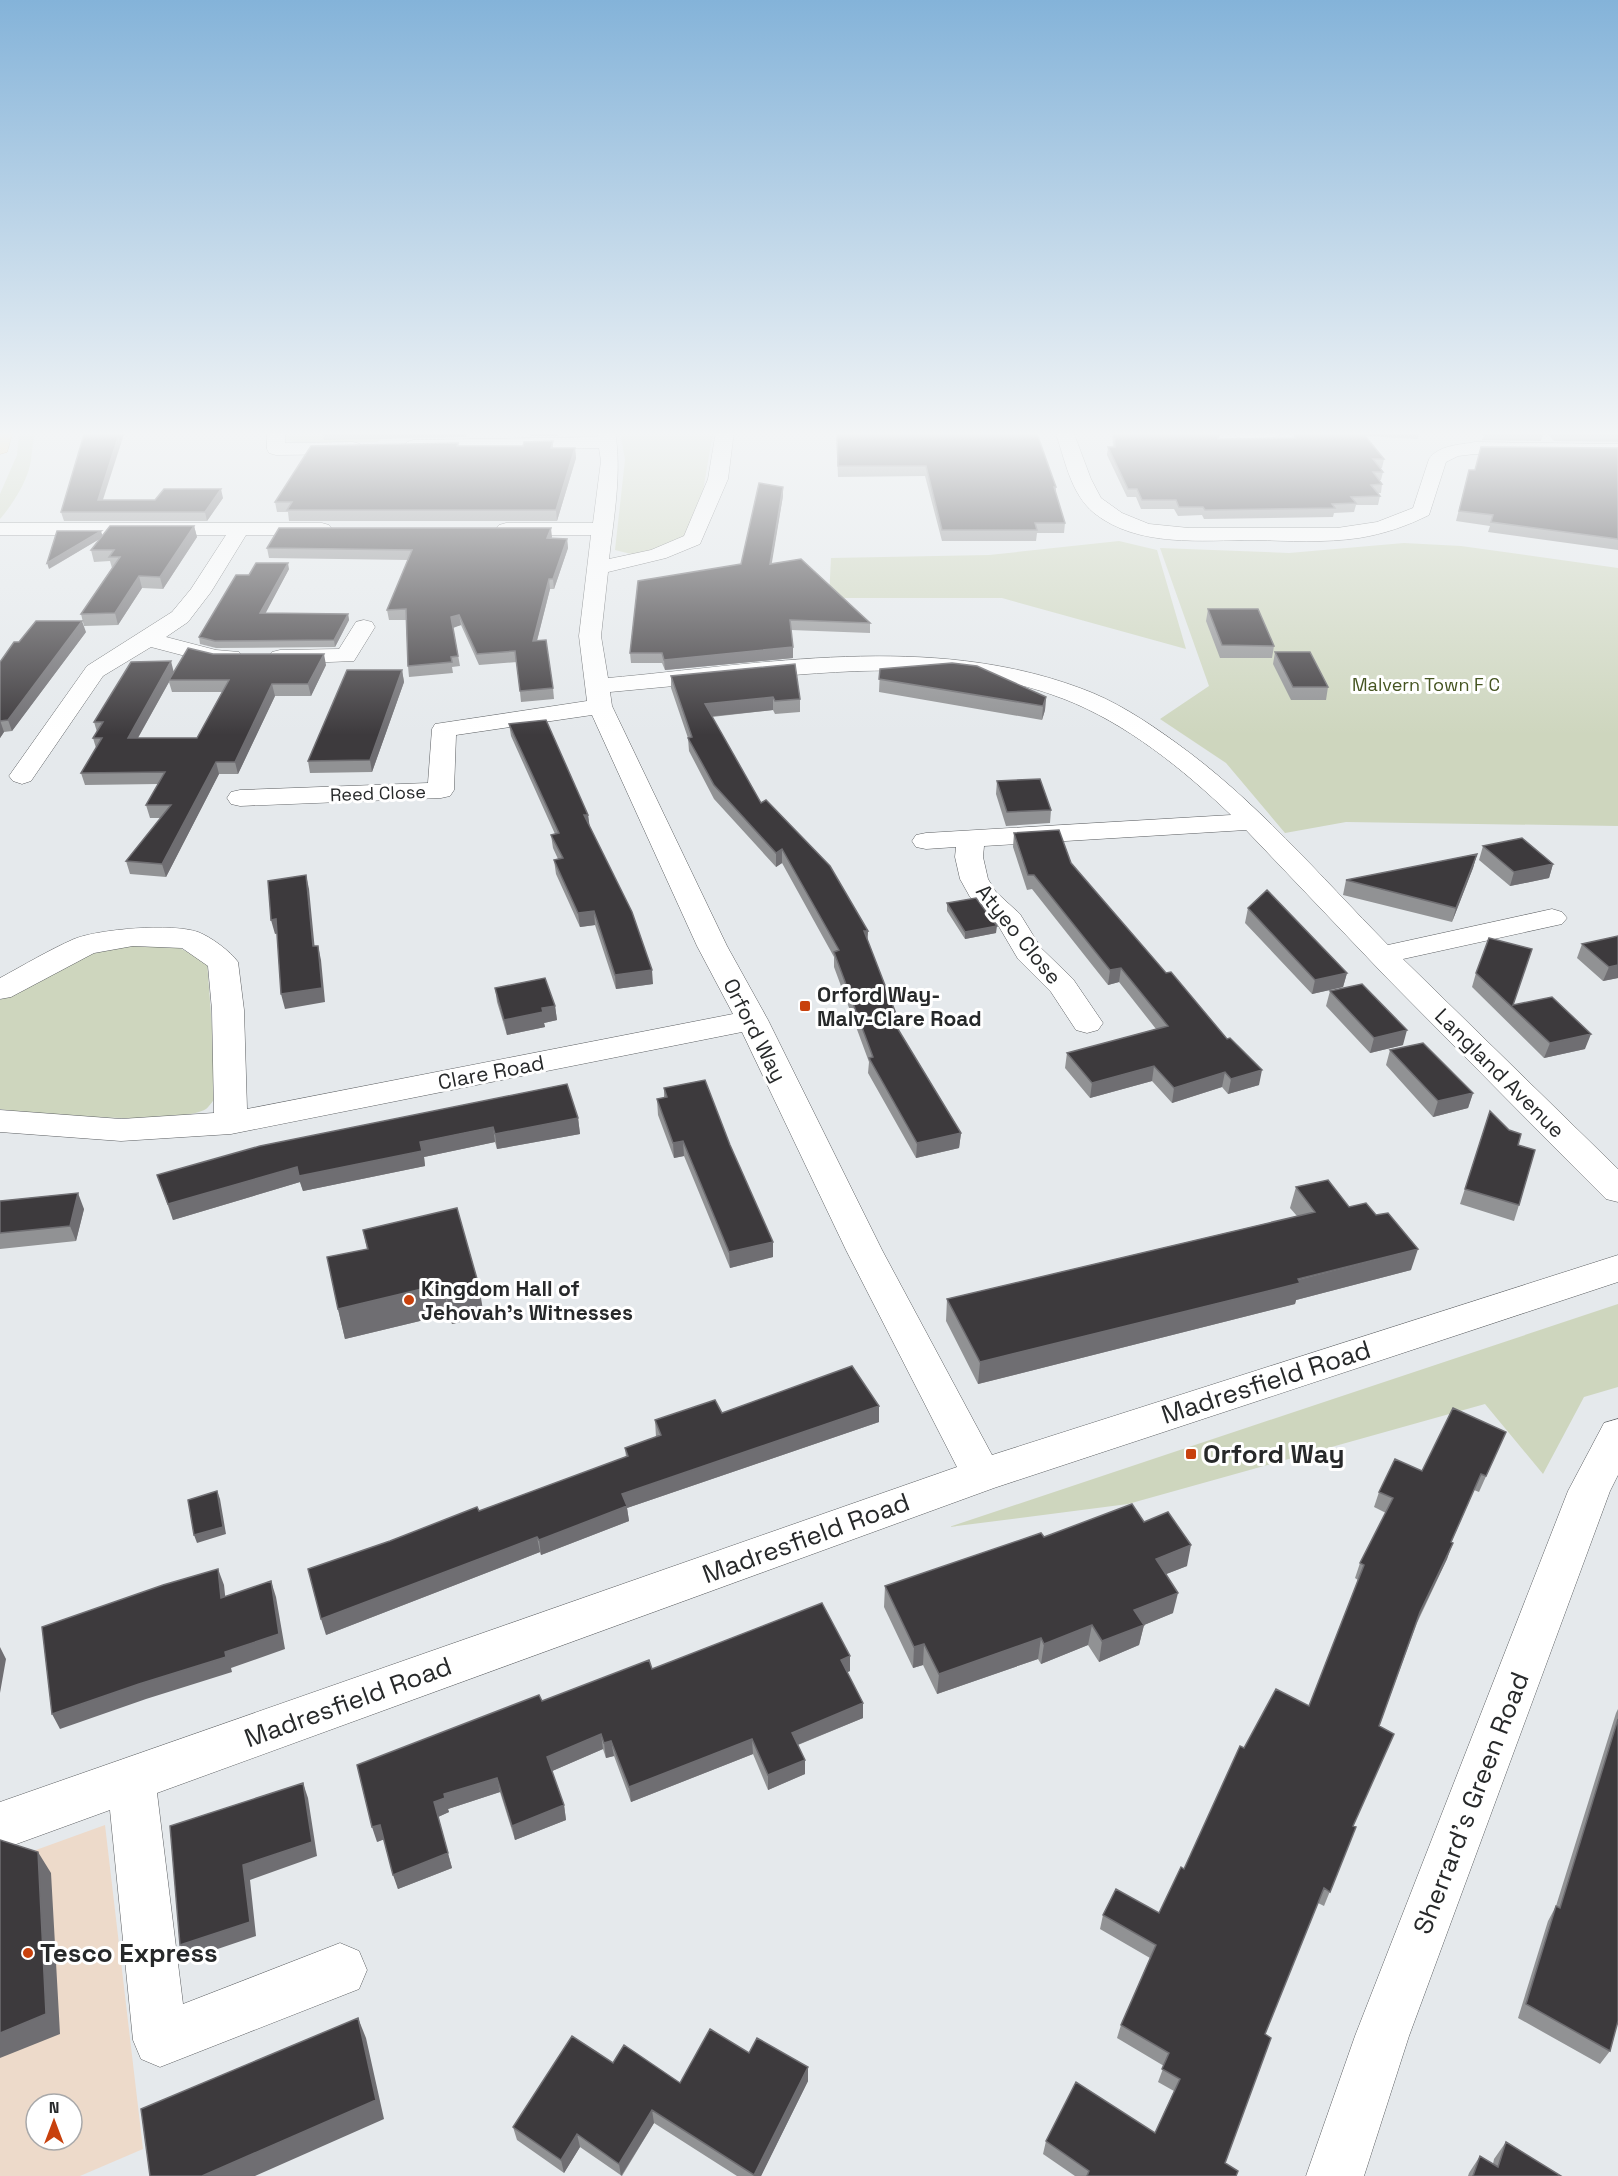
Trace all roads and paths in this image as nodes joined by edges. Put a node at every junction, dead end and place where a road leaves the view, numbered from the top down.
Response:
1 (238, 533) edge
2 (603, 533) edge
3 (696, 533) edge
4 (1173, 533) edge
5 (1350, 533) edge
6 (598, 567) junction
7 (364, 627) dead end
8 (148, 639) junction
9 (598, 696) junction
10 (22, 776) dead end
11 (240, 798) dead end
12 (1252, 822) junction
13 (971, 838) junction
14 (926, 841) dead end
15 (1552, 918) dead end
16 (1382, 955) junction
17 (0, 990) edge
18 (752, 1020) junction
19 (1087, 1023) dead end
20 (0, 1121) edge
21 (231, 1123) junction
22 (1618, 1190) edge
23 (1618, 1268) edge
24 (1618, 1435) edge
25 (981, 1475) junction
26 (131, 1779) junction
27 (0, 1826) edge
28 (340, 1970) dead end
29 (1335, 2176) edge

1 - 8 street
2 - 6 street, Orford Way
3 - 6 street
4 - 5 street
6 - 9 street, Orford Way
7 - 8 street
8 - 10 street
9 - 11 street, Reed Close
9 - 12 street, Langland Avenue
9 - 18 street, Orford Way
12 - 13 street
12 - 16 street, Langland Avenue
13 - 14 street
13 - 19 street, Atyeo Close
15 - 16 street
16 - 22 street, Langland Avenue
17 - 21 street
18 - 21 street, Clare Road
18 - 25 street, Orford Way
20 - 21 street, Clare Road
23 - 25 street, Madresfield Road
24 - 29 street, Sherrard's Green Road
25 - 26 street, Madresfield Road
26 - 27 street, Madresfield Road
26 - 28 street

